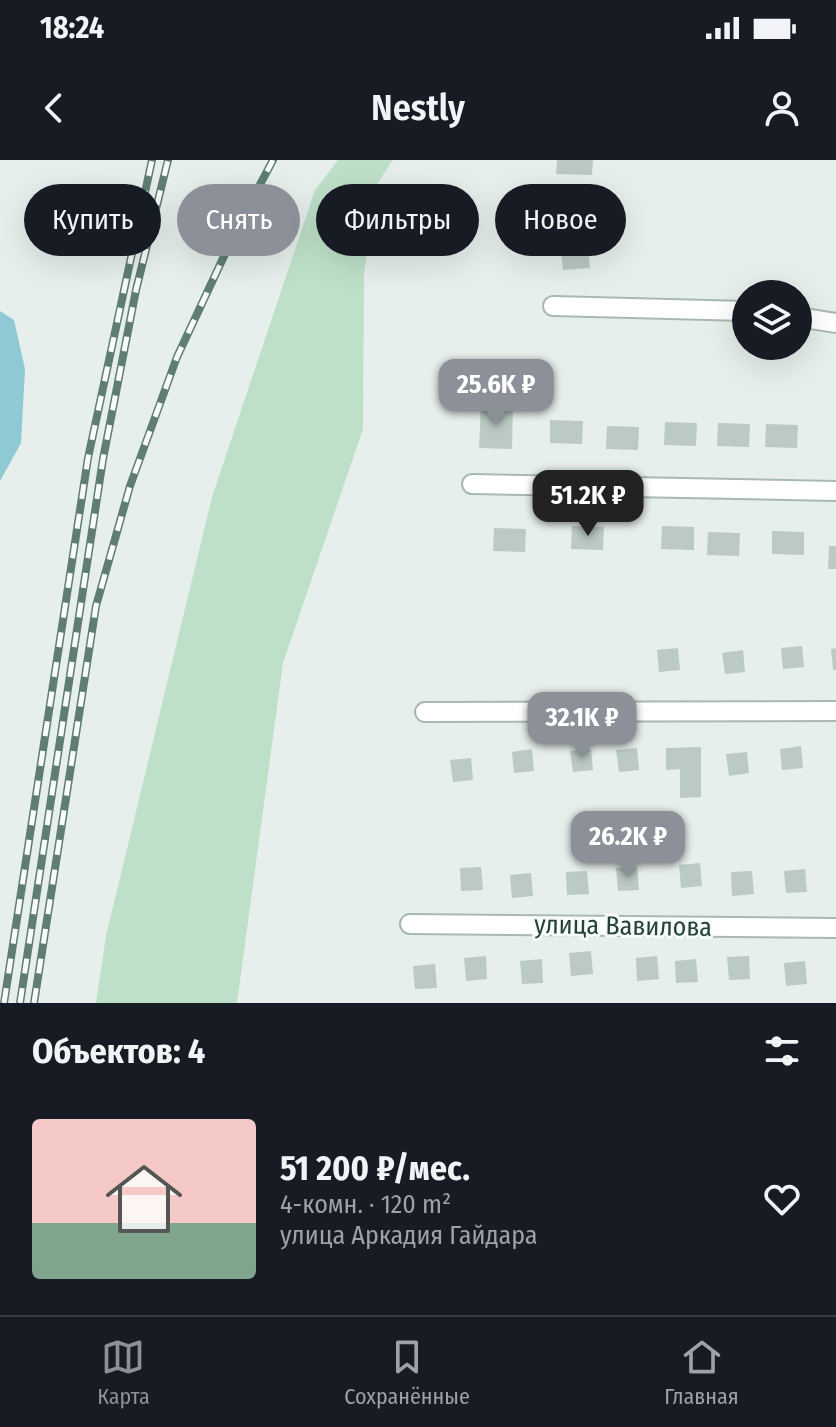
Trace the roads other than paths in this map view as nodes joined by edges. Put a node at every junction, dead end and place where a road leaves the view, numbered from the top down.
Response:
1 (553, 306) dead end
2 (732, 311) edge
3 (812, 319) edge
4 (836, 323) edge
5 (472, 484) dead end
6 (836, 491) edge
7 (836, 711) edge
8 (425, 712) dead end
9 (410, 924) dead end
10 (836, 928) edge

1 - 2 street
3 - 4 street
5 - 6 street
7 - 8 street
9 - 10 street, улица Вавилова

